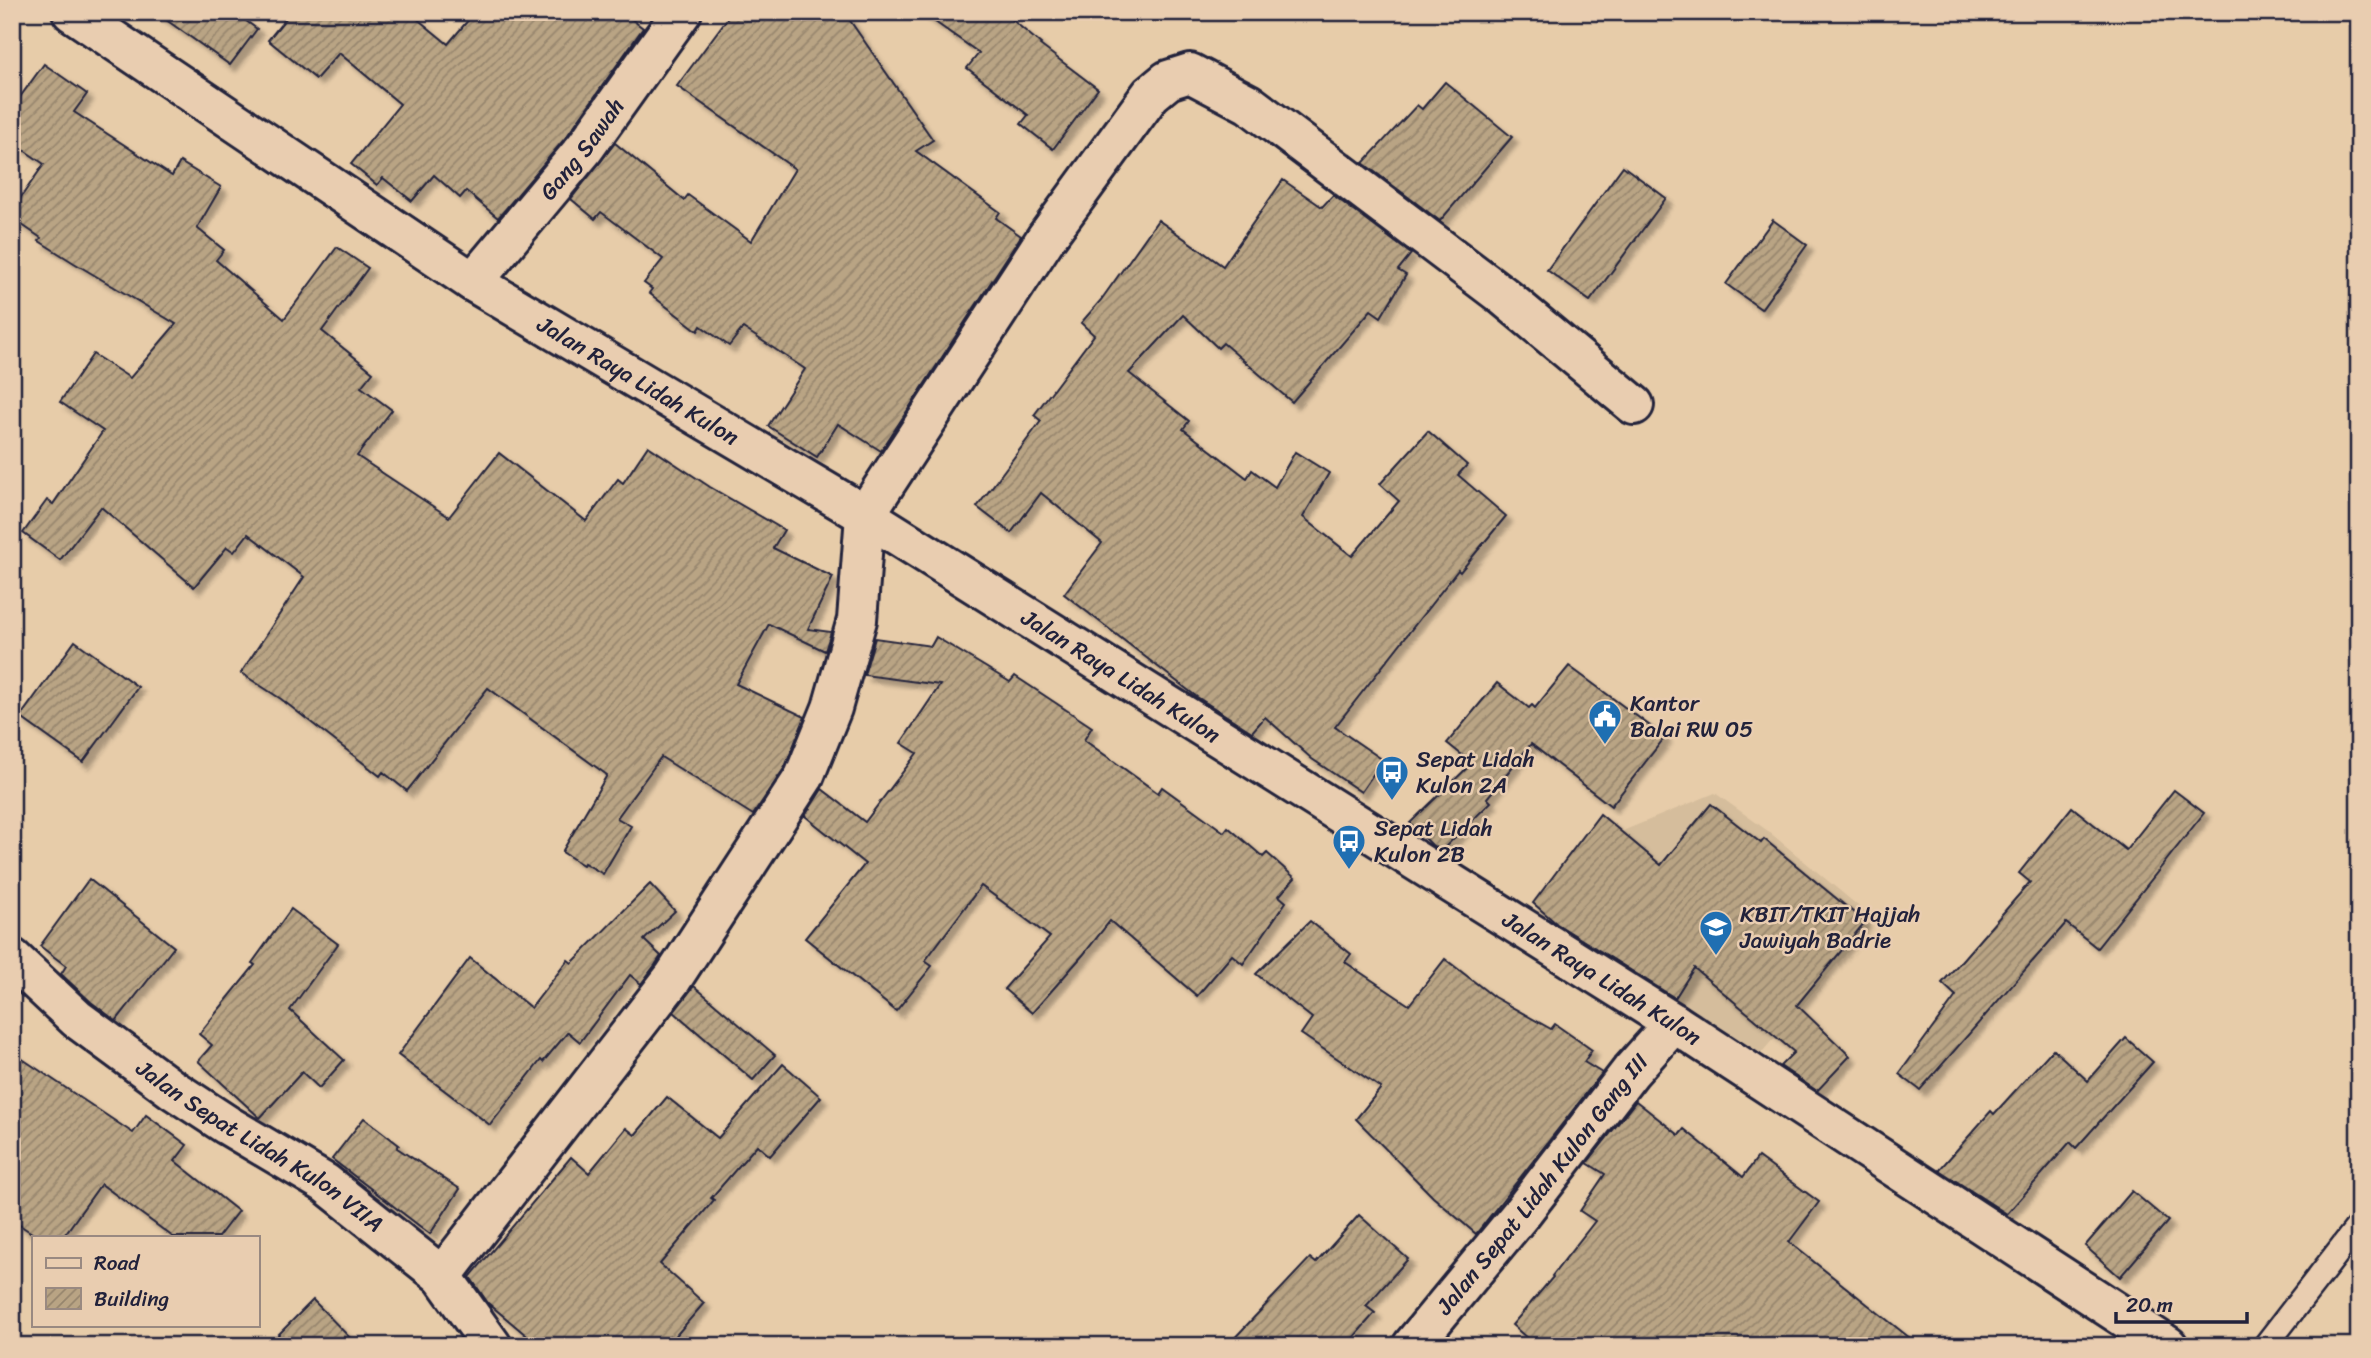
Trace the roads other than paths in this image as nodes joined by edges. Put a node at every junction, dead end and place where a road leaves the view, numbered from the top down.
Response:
1 (72, 12) edge
2 (682, 12) edge
3 (473, 282) junction
4 (1633, 405) dead end
5 (865, 515) junction
6 (12, 958) edge
7 (1674, 1023) junction
8 (2359, 1225) edge
9 (442, 1276) junction
10 (491, 1345) edge
11 (1412, 1346) edge
12 (2168, 1346) edge
13 (2265, 1346) edge

1 - 3 street, Jalan Raya Lidah Kulon
2 - 3 street, Gang Sawah
3 - 5 street, Jalan Raya Lidah Kulon
4 - 5 street
5 - 7 street, Jalan Raya Lidah Kulon
5 - 9 street
6 - 9 street, Jalan Sepat Lidah Kulon VIIA
7 - 11 street, Jalan Sepat Lidah Kulon Gang III
7 - 12 street, Jalan Raya Lidah Kulon
8 - 13 lane
9 - 10 street, Jalan Sepat Lidah Kulon VIIA

